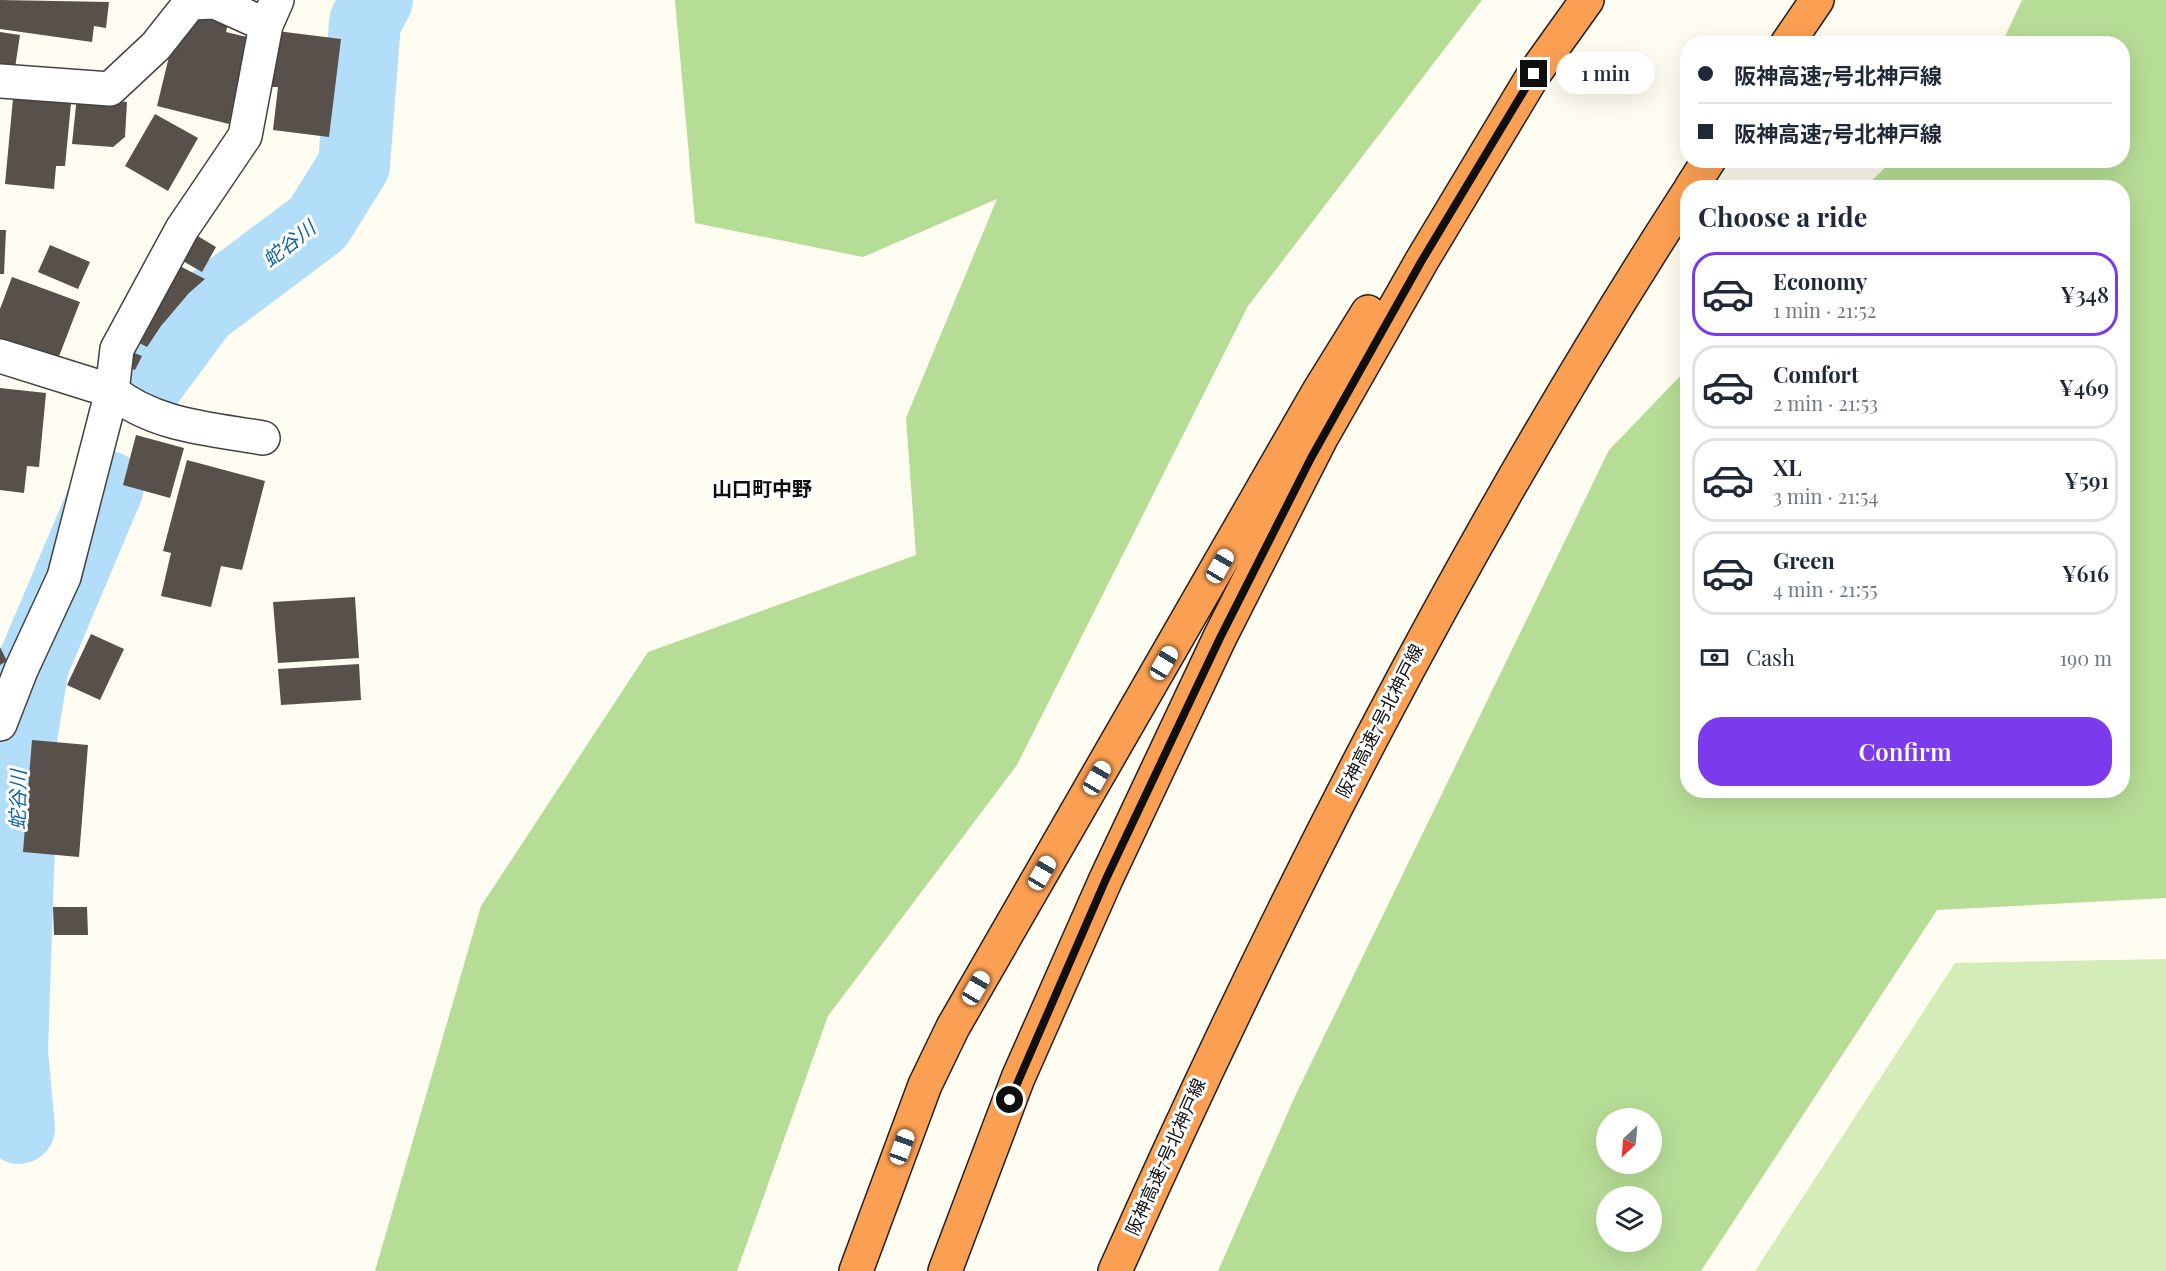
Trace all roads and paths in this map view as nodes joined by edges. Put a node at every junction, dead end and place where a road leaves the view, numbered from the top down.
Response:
1 (1587, 0) edge
2 (1817, 0) edge
3 (272, 12) edge
4 (1792, 36) edge
5 (1534, 74) junction
6 (0, 81) edge
7 (1680, 207) edge
8 (0, 356) edge
9 (112, 391) junction
10 (263, 438) dead end
11 (0, 724) edge
12 (856, 1271) edge
13 (945, 1271) edge
14 (1115, 1271) edge

1 - 5 highway
2 - 4 highway
3 - 6 street
3 - 9 street
5 - 12 highway
5 - 13 highway
7 - 14 highway, 阪神高速7号北神戸線
8 - 9 street
9 - 10 street
9 - 11 street

